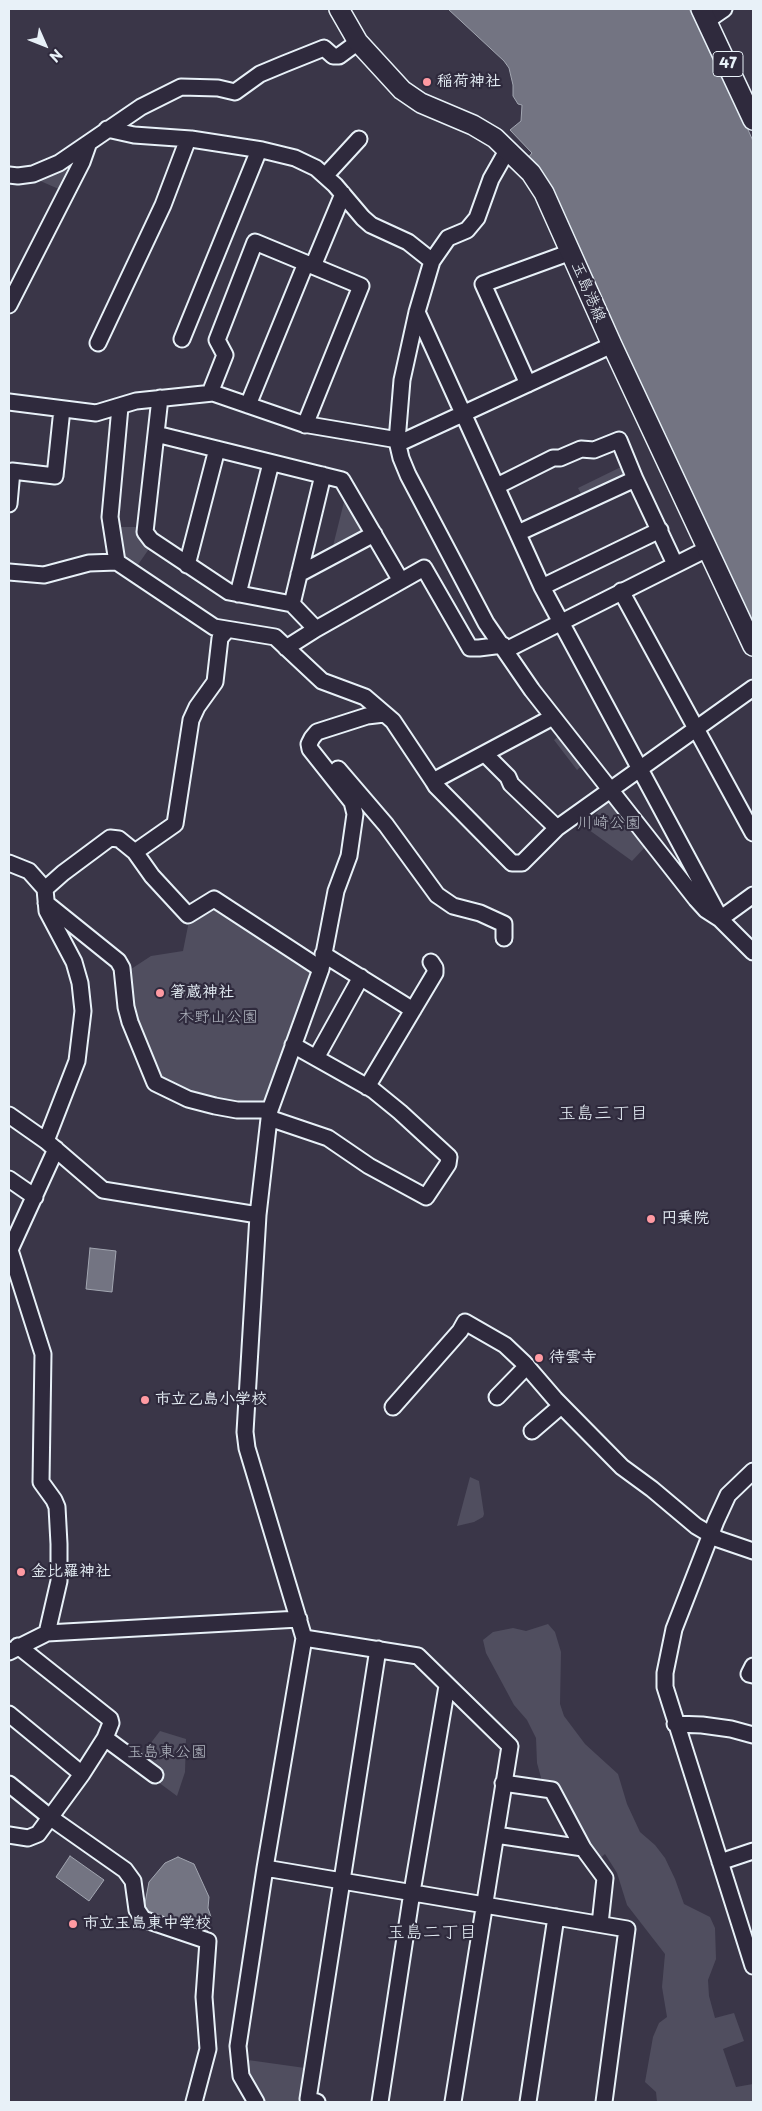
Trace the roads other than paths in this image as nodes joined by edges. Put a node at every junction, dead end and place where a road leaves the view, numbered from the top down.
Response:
1 (339, 9) edge
2 (724, 9) edge
3 (705, 14) edge
4 (358, 42) junction
5 (753, 120) edge
6 (108, 129) junction
7 (188, 139) junction
8 (358, 139) dead end
9 (88, 145) junction
10 (508, 149) junction
11 (259, 150) junction
12 (9, 175) edge
13 (325, 176) junction
14 (343, 194) junction
15 (571, 252) junction
16 (432, 261) junction
17 (310, 264) junction
18 (9, 305) edge
19 (417, 312) junction
20 (182, 339) dead end
21 (98, 343) dead end
22 (612, 345) junction
23 (528, 384) junction
24 (210, 393) junction
25 (160, 398) junction
26 (9, 402) edge
27 (248, 405) junction
28 (120, 407) junction
29 (62, 409) junction
30 (464, 414) junction
31 (305, 424) junction
32 (156, 434) junction
33 (397, 441) junction
34 (217, 449) junction
35 (271, 462) junction
36 (10, 471) edge
37 (323, 475) junction
38 (635, 479) junction
39 (497, 486) junction
40 (9, 504) edge
41 (660, 530) junction
42 (518, 533) junction
43 (374, 534) junction
44 (707, 549) junction
45 (117, 562) junction
46 (675, 564) junction
47 (187, 565) junction
48 (9, 572) edge
49 (300, 574) junction
50 (401, 581) junction
51 (542, 587) junction
52 (622, 591) junction
53 (238, 594) junction
54 (292, 604) junction
55 (560, 622) junction
56 (316, 629) junction
57 (226, 630) junction
58 (753, 646) edge
59 (286, 648) junction
60 (504, 648) junction
61 (753, 688) edge
62 (384, 714) junction
63 (553, 717) junction
64 (697, 728) junction
65 (312, 738) junction
66 (485, 754) junction
67 (639, 770) junction
68 (433, 781) junction
69 (610, 791) junction
70 (556, 828) junction
71 (753, 833) edge
72 (135, 852) junction
73 (9, 863) edge
74 (753, 895) edge
75 (46, 896) junction
76 (720, 920) junction
77 (504, 938) dead end
78 (753, 952) edge
79 (322, 961) junction
80 (431, 962) dead end
81 (361, 977) junction
82 (413, 1010) junction
83 (293, 1045) junction
84 (316, 1058) junction
85 (367, 1087) junction
86 (270, 1114) junction
87 (9, 1115) edge
88 (51, 1145) junction
89 (9, 1179) edge
90 (35, 1197) junction
91 (258, 1215) junction
92 (10, 1251) edge
93 (527, 1366) junction
94 (497, 1397) dead end
95 (561, 1406) junction
96 (393, 1407) dead end
97 (532, 1431) dead end
98 (753, 1472) edge
99 (710, 1536) junction
100 (753, 1551) edge
101 (299, 1619) junction
102 (47, 1633) junction
103 (304, 1638) junction
104 (14, 1649) edge
105 (378, 1649) junction
106 (753, 1666) edge
107 (753, 1675) edge
108 (447, 1686) junction
109 (9, 1714) edge
110 (675, 1724) junction
111 (753, 1735) edge
112 (105, 1738) junction
113 (82, 1774) junction
114 (155, 1775) dead end
115 (504, 1783) junction
116 (9, 1784) edge
117 (51, 1818) junction
118 (9, 1835) edge
119 (496, 1836) junction
120 (583, 1848) junction
121 (753, 1851) edge
122 (720, 1862) junction
123 (265, 1868) junction
124 (341, 1881) junction
125 (412, 1892) junction
126 (486, 1905) junction
127 (556, 1917) junction
128 (600, 1924) junction
129 (753, 1966) edge
130 (194, 2102) edge
131 (256, 2102) edge
132 (317, 2102) edge
133 (380, 2102) edge
134 (453, 2102) edge
135 (528, 2102) edge
136 (604, 2102) edge

1 - 4 main road, 玉島港線
2 - 3 street
3 - 5 main road, 47
4 - 6 street
4 - 10 main road, 玉島港線
6 - 7 street
6 - 9 street
7 - 11 street
7 - 21 street
8 - 13 street
9 - 12 street
9 - 18 street
10 - 15 main road, 玉島港線
10 - 16 street
11 - 13 street
11 - 20 street
13 - 14 street
14 - 16 street
14 - 17 street
15 - 22 main road, 玉島港線
15 - 23 street
16 - 19 street
17 - 24 street
17 - 27 street
17 - 31 street
19 - 30 street
19 - 33 street
22 - 23 street
22 - 44 main road, 玉島港線
23 - 30 street
24 - 25 street
24 - 27 street
25 - 28 street
25 - 32 street
26 - 29 street
27 - 31 street
28 - 29 street
28 - 45 street
29 - 36 street
30 - 33 street
30 - 39 street
31 - 33 street
32 - 34 street
32 - 47 street
33 - 60 street
34 - 35 street
34 - 47 street
35 - 37 street
35 - 53 street
36 - 40 street
37 - 43 street
37 - 49 street
38 - 39 street
38 - 41 street
38 - 42 street
39 - 42 street
41 - 46 street
41 - 51 street
42 - 51 street
43 - 49 street
43 - 50 street
44 - 46 street
44 - 58 main road, 玉島港線
45 - 48 street
45 - 57 street
46 - 52 street
47 - 53 street
49 - 54 street
50 - 56 street
50 - 60 street
51 - 55 street
52 - 55 street
52 - 64 street
53 - 54 street
54 - 56 street
55 - 60 street
55 - 67 street
56 - 59 street
57 - 59 street
57 - 72 street
59 - 62 street
60 - 63 street
61 - 64 street
62 - 65 street
62 - 68 street
63 - 66 street
63 - 69 street
64 - 67 street
64 - 71 street
65 - 77 street
65 - 79 street
66 - 68 street
66 - 70 street
67 - 69 street
67 - 76 street
68 - 70 street
69 - 70 street
69 - 76 street
72 - 75 street
72 - 79 street
73 - 75 street
74 - 76 street
75 - 86 street
75 - 88 street
76 - 78 street
79 - 81 street
79 - 83 street
80 - 82 street
81 - 82 street
81 - 84 street
82 - 85 street
83 - 84 street
83 - 86 street
84 - 85 street
85 - 86 street
86 - 91 street
87 - 88 street
88 - 90 street
88 - 91 street
89 - 90 street
90 - 92 street
91 - 101 street
92 - 102 street
93 - 94 street
93 - 95 street
93 - 96 street
95 - 97 street
95 - 99 street
98 - 99 street
99 - 100 street
99 - 110 street
101 - 102 street
101 - 103 street
102 - 104 street
103 - 105 street
103 - 123 street
104 - 112 street
105 - 108 street
105 - 124 street
106 - 107 street
108 - 115 street
108 - 125 street
109 - 113 street
110 - 111 street
110 - 122 street
112 - 113 street
112 - 114 street
113 - 117 street
115 - 119 street
115 - 120 street
116 - 117 street
117 - 118 street
117 - 130 street
119 - 120 street
119 - 126 street
120 - 128 street
121 - 122 street
122 - 129 street
123 - 124 street
123 - 131 street
124 - 125 street
124 - 132 street
125 - 126 street
125 - 133 street
126 - 127 street
126 - 134 street
127 - 128 street
127 - 135 street
128 - 136 street

